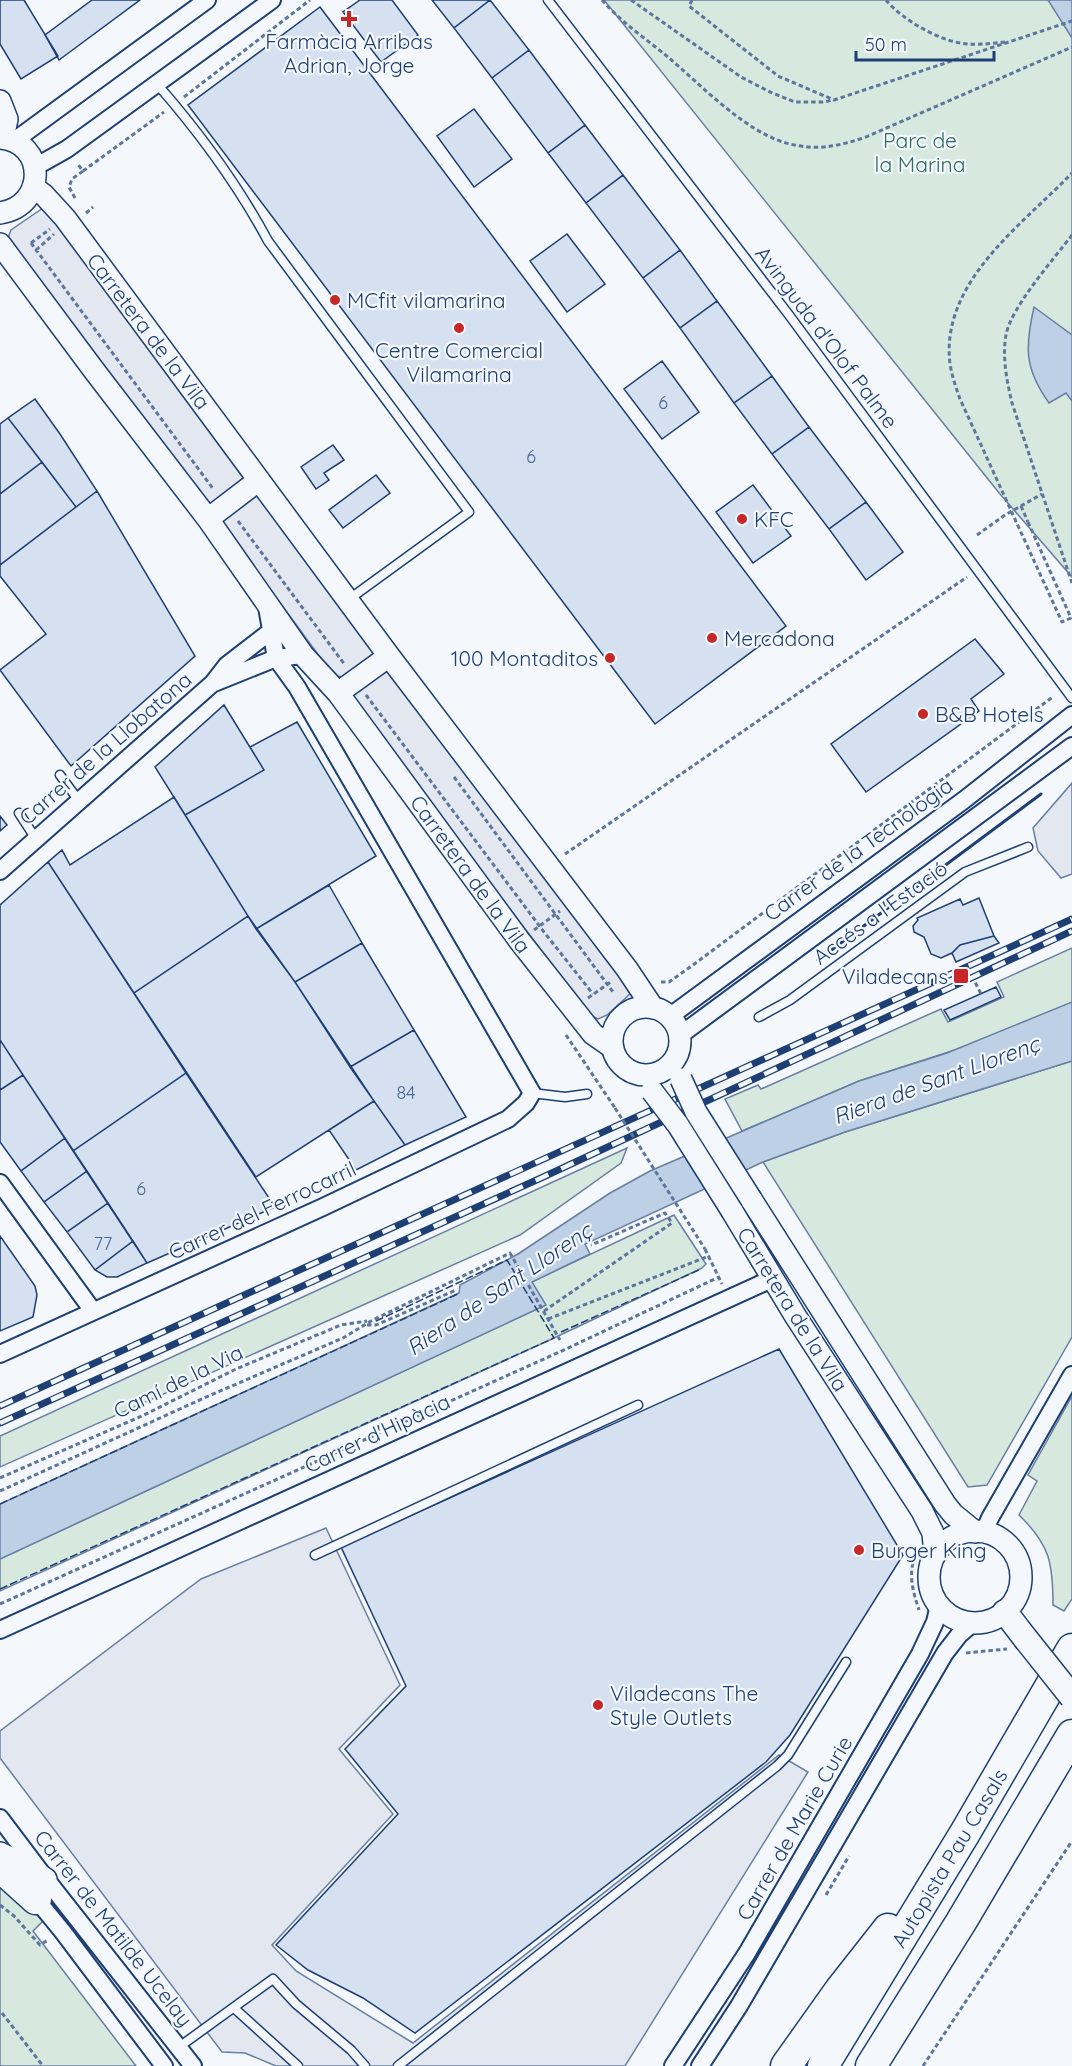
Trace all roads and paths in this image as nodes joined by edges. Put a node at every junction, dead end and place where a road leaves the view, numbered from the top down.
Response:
1 (207, 0) edge
2 (272, 0) edge
3 (310, 0) edge
4 (548, 0) edge
5 (602, 0) edge
6 (631, 0) edge
7 (692, 0) edge
8 (886, 0) edge
9 (1072, 21) edge
10 (1010, 42) junction
11 (1072, 48) edge
12 (157, 84) junction
13 (834, 100) junction
14 (0, 101) edge
15 (174, 104) junction
16 (6, 139) edge
17 (76, 162) dead end
18 (83, 171) junction
19 (1072, 173) edge
20 (34, 177) junction
21 (78, 202) dead end
22 (0, 213) edge
23 (58, 222) dead end
24 (54, 234) dead end
25 (1072, 235) edge
26 (0, 244) edge
27 (36, 250) junction
28 (259, 480) junction
29 (1042, 494) junction
30 (226, 505) junction
31 (1021, 506) junction
32 (208, 519) junction
33 (977, 535) dead end
34 (978, 570) junction
35 (1072, 583) edge
36 (347, 600) junction
37 (267, 603) junction
38 (271, 631) junction
39 (303, 655) junction
40 (389, 656) junction
41 (276, 658) junction
42 (356, 680) junction
43 (213, 683) junction
44 (1064, 688) junction
45 (338, 693) junction
46 (1072, 698) edge
47 (1072, 715) edge
48 (1072, 746) edge
49 (449, 771) dead end
50 (60, 775) dead end
51 (79, 801) junction
52 (19, 813) dead end
53 (36, 839) junction
54 (1028, 847) dead end
55 (548, 865) junction
56 (0, 870) edge
57 (566, 907) dead end
58 (555, 915) junction
59 (539, 926) junction
60 (527, 935) dead end
61 (972, 976) dead end
62 (613, 980) dead end
63 (657, 982) dead end
64 (606, 985) junction
65 (613, 992) dead end
66 (981, 994) dead end
67 (661, 1012) junction
68 (759, 1017) dead end
69 (564, 1031) dead end
70 (679, 1036) junction
71 (613, 1048) junction
72 (677, 1070) junction
73 (633, 1073) junction
74 (532, 1093) junction
75 (587, 1094) dead end
76 (0, 1183) edge
77 (591, 1245) dead end
78 (709, 1256) junction
79 (719, 1277) junction
80 (774, 1278) junction
81 (456, 1290) dead end
82 (728, 1298) junction
83 (93, 1311) junction
84 (544, 1311) junction
85 (548, 1319) junction
86 (372, 1321) junction
87 (365, 1324) junction
88 (560, 1340) dead end
89 (0, 1354) edge
90 (1072, 1375) edge
91 (638, 1405) dead end
92 (0, 1478) edge
93 (0, 1491) edge
94 (980, 1532) junction
95 (926, 1554) junction
96 (315, 1555) dead end
97 (0, 1604) edge
98 (939, 1605) junction
99 (1005, 1612) junction
100 (921, 1617) dead end
101 (973, 1623) junction
102 (0, 1630) edge
103 (1018, 1643) junction
104 (1072, 1648) edge
105 (966, 1653) dead end
106 (846, 1662) dead end
107 (1072, 1696) edge
108 (1072, 1736) edge
109 (0, 1818) edge
110 (965, 1833) junction
111 (1072, 1841) edge
112 (0, 1853) edge
113 (0, 1869) edge
114 (41, 1889) junction
115 (0, 1905) edge
116 (63, 1932) junction
117 (234, 2007) junction
118 (2, 2013) dead end
119 (178, 2047) junction
120 (43, 2066) edge
121 (164, 2066) edge
122 (193, 2066) edge
123 (298, 2066) edge
124 (365, 2066) edge
125 (398, 2066) edge
126 (673, 2066) edge
127 (700, 2066) edge
128 (786, 2066) edge
129 (823, 2066) edge
130 (871, 2066) edge
131 (923, 2066) edge

1 - 16 street
2 - 12 street
3 - 15 path
4 - 34 lane, Avinguda d'Olof Palme
5 - 11 path
6 - 13 path
7 - 13 path
8 - 10 path
9 - 10 path
10 - 13 path
12 - 15 lane
12 - 20 street
14 - 16 street
15 - 18 path
15 - 36 lane
16 - 20 street, Carretera de la Vila
17 - 18 path
18 - 21 path
19 - 31 path, bridge
20 - 22 street
20 - 28 street, Carretera de la Vila
23 - 27 path
24 - 27 path
25 - 29 path
26 - 32 street, Carretera de la Vila
27 - 30 path
28 - 30 street
28 - 36 street, Carretera de la Vila
29 - 31 path
29 - 35 path
30 - 32 street
30 - 42 path
31 - 33 path
32 - 37 street, Carretera de la Vila
34 - 44 lane, Avinguda d'Olof Palme
34 - 55 path
36 - 40 street, Carretera de la Vila
37 - 38 street
37 - 39 street, Carretera de la Vila
38 - 41 street
38 - 43 street, Carrer de la Llobatona
39 - 41 street, Carrer de la Llobatona
39 - 45 street, Carretera de la Vila
40 - 42 street
40 - 55 street, Carretera de la Vila
41 - 43 street, Carrer de la Llobatona
41 - 74 street
42 - 45 street
42 - 59 path
43 - 51 street, Carrer de la Llobatona
44 - 46 lane, Avinguda d'Olof Palme
44 - 63 path
45 - 71 street, Carretera de la Vila
47 - 67 street, Carrer de la Tecnologia
48 - 70 street
49 - 58 path, Carretera de la Vila
50 - 51 lane
51 - 53 street, Carrer de la Llobatona
52 - 53 lane
53 - 56 street, Carrer de la Llobatona
54 - 68 lane, Accés a l'Estació
55 - 67 street, Carretera de la Vila
57 - 58 path
58 - 59 path
58 - 64 path, Carretera de la Vila
59 - 60 path
59 - 64 path
61 - 66 path
62 - 64 path
64 - 65 path, Carretera de la Vila
67 - 70 street
67 - 71 street
69 - 78 path, bridge
70 - 72 street
71 - 73 street
72 - 73 street
72 - 94 street, Carretera de la Vila, bridge
73 - 80 street, Carretera de la Vila, bridge
74 - 75 lane
74 - 83 street, Carrer del Ferrocarril
76 - 83 street
77 - 84 path
78 - 79 path
78 - 85 path
79 - 82 path
79 - 97 path
80 - 82 street, Carrer d'Hipàcia
80 - 95 street, Carretera de la Vila
81 - 87 path
82 - 102 street, Carrer d'Hipàcia
83 - 89 street, Carrer del Ferrocarril
84 - 85 path
84 - 86 path
85 - 88 path
86 - 87 path
86 - 92 path, Camí de la Via
87 - 93 path
90 - 94 street
91 - 96 lane
94 - 95 street
94 - 99 street
95 - 98 street
95 - 100 path
98 - 101 street
98 - 126 street, Carrer de Marie Curie
99 - 101 street
99 - 103 main road
101 - 127 street, Carrer de Marie Curie
103 - 105 path
103 - 107 main road, bridge
104 - 110 highway, Autopista Pau Casals
106 - 125 lane
108 - 130 highway, Autopista Pau Casals
109 - 114 street, Carrer de Matilde Ucelay
110 - 128 highway
110 - 129 highway, Autopista Pau Casals
111 - 131 path
112 - 114 street
113 - 114 highway
114 - 116 street, Carrer de Matilde Ucelay
114 - 119 street, Carrer de Matilde Ucelay
115 - 116 path
116 - 121 street, Carrer de Matilde Ucelay
117 - 119 lane
117 - 123 lane
117 - 124 lane
118 - 120 path
119 - 122 street, Carrer de Matilde Ucelay

